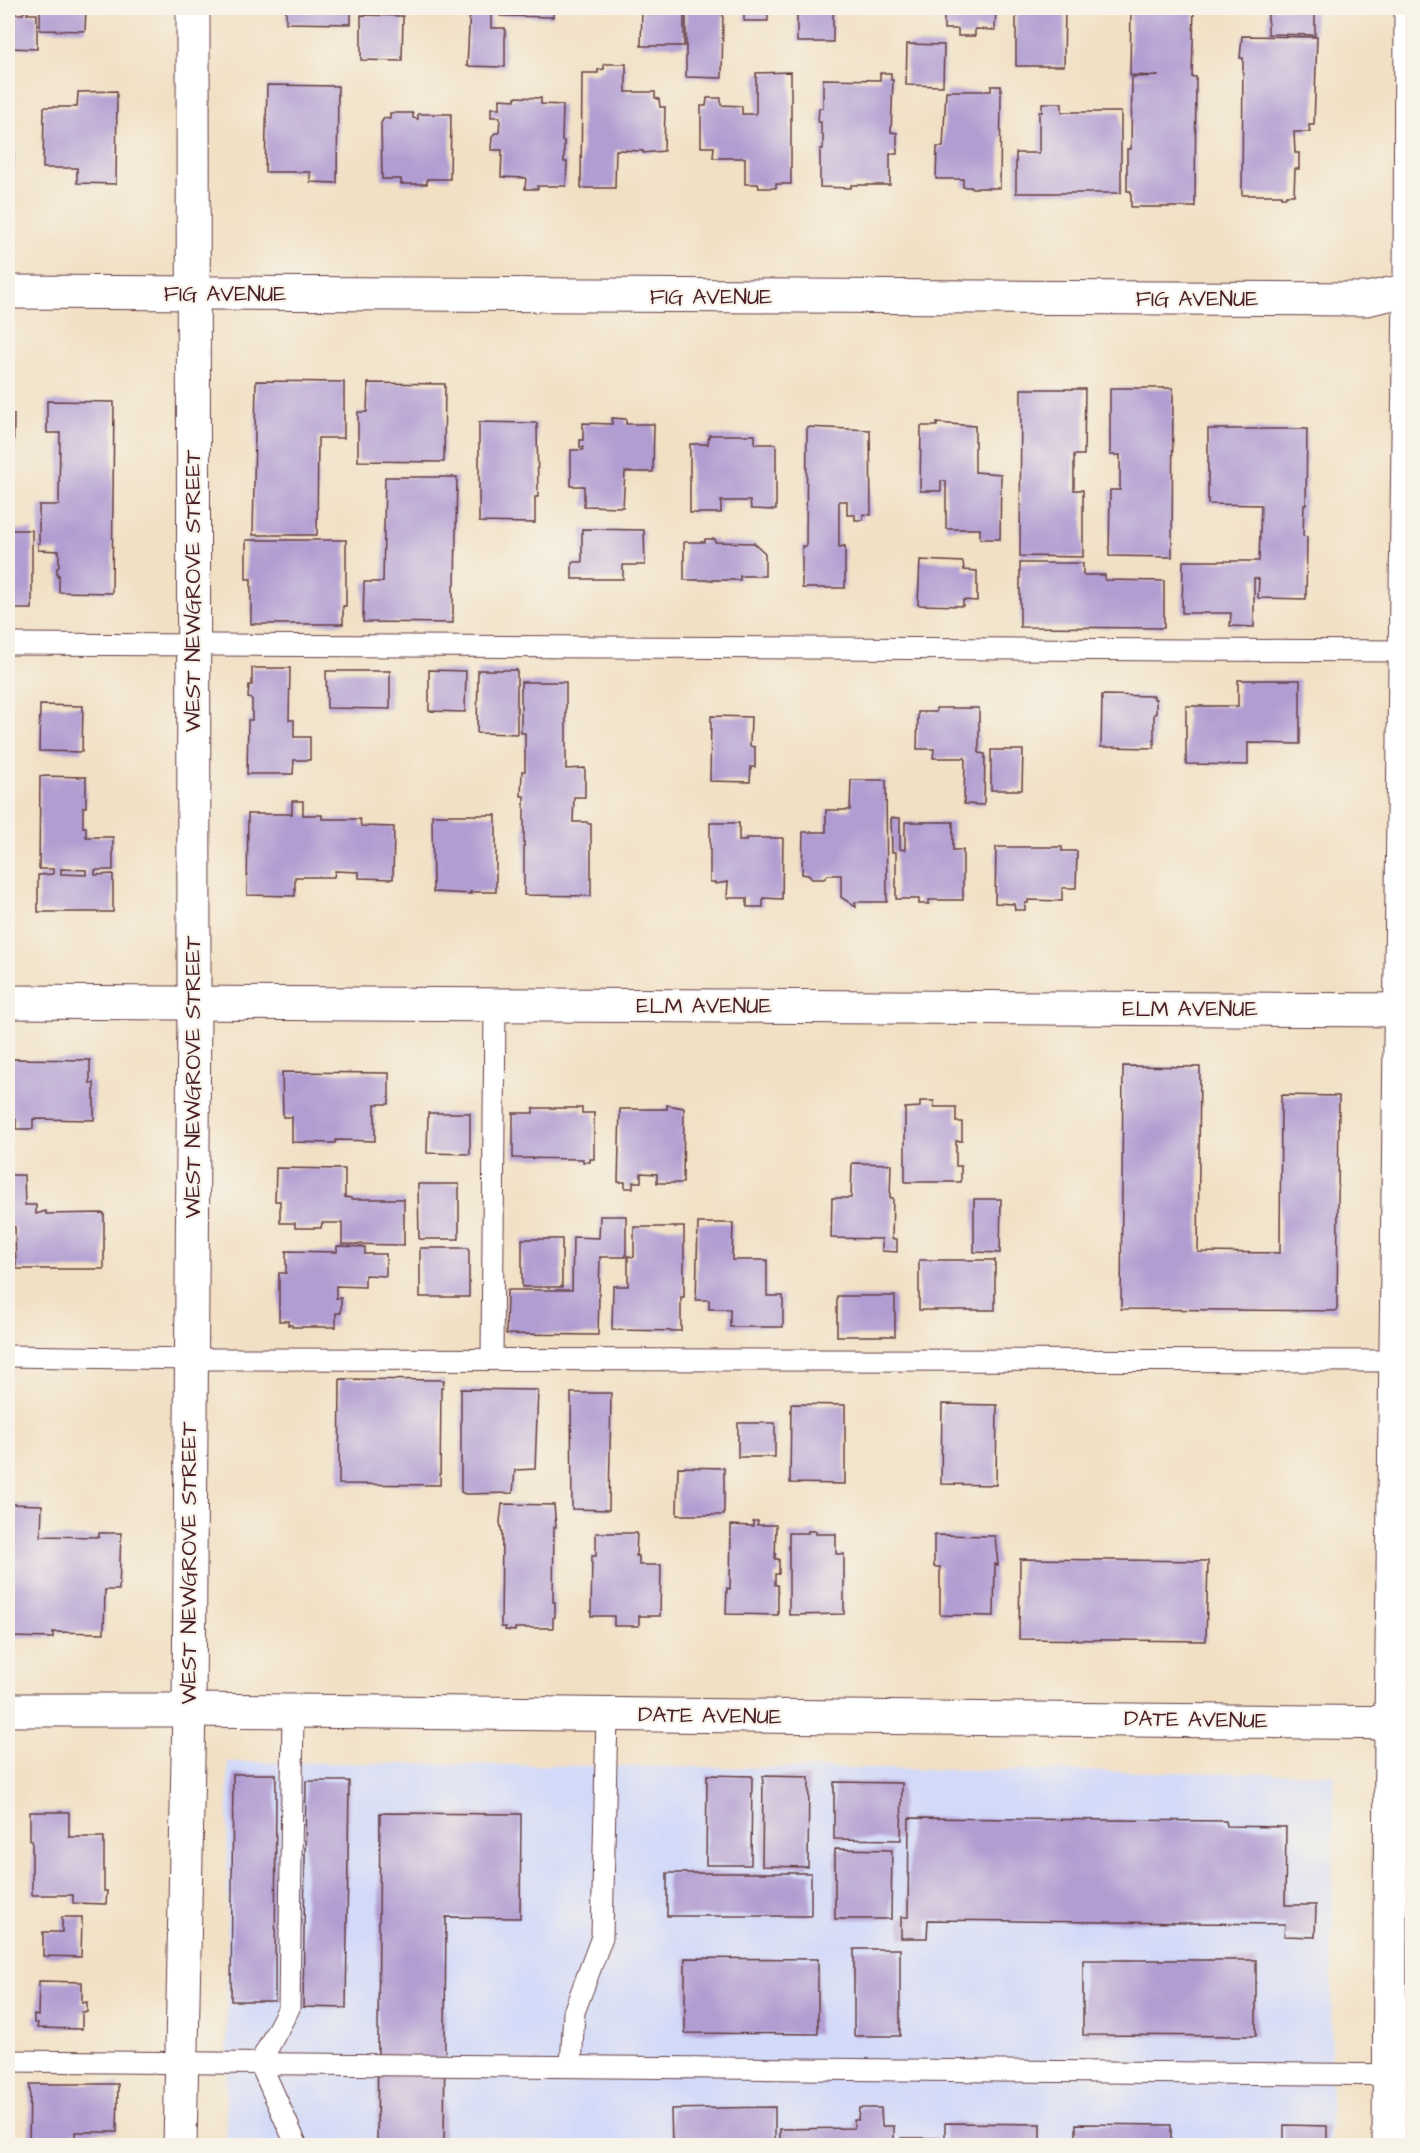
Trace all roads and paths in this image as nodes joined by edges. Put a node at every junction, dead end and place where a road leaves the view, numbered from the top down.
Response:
1 (193, 8) edge
2 (1411, 8) edge
3 (1411, 289) edge
4 (8, 292) edge
5 (193, 294) junction
6 (8, 644) edge
7 (194, 644) junction
8 (1403, 651) junction
9 (8, 1002) edge
10 (194, 1004) junction
11 (495, 1005) junction
12 (1406, 1010) edge
13 (8, 1356) edge
14 (492, 1358) junction
15 (190, 1359) junction
16 (1404, 1361) edge
17 (1403, 1600) edge
18 (8, 1710) edge
19 (189, 1710) junction
20 (293, 1712) junction
21 (607, 1715) junction
22 (1402, 1722) edge
23 (8, 2061) edge
24 (181, 2062) junction
25 (260, 2063) junction
26 (571, 2066) junction
27 (1401, 2075) edge
28 (180, 2145) edge
29 (297, 2145) edge
30 (1389, 2145) edge

1 - 5 street, WEST NEWGROVE STREET
2 - 3 street
3 - 5 street, FIG AVENUE
3 - 8 street
4 - 5 street, FIG AVENUE
5 - 7 street, WEST NEWGROVE STREET
6 - 7 lane
7 - 8 lane
7 - 10 street, WEST NEWGROVE STREET
8 - 12 street
9 - 10 street, ELM AVENUE
10 - 11 street, ELM AVENUE
10 - 15 street, WEST NEWGROVE STREET
11 - 12 street, ELM AVENUE
11 - 14 lane
12 - 16 street
13 - 15 lane
14 - 15 lane
14 - 16 lane
15 - 19 street, WEST NEWGROVE STREET
16 - 17 street
17 - 22 street
18 - 19 street, DATE AVENUE
19 - 20 street, DATE AVENUE
19 - 24 street, WEST NEWGROVE STREET
20 - 21 street, DATE AVENUE
20 - 25 lane
21 - 22 street, DATE AVENUE
21 - 26 lane
22 - 27 street
23 - 24 lane
24 - 25 lane
24 - 28 street, WEST NEWGROVE STREET
25 - 26 lane
25 - 29 lane
26 - 27 lane
27 - 30 street

